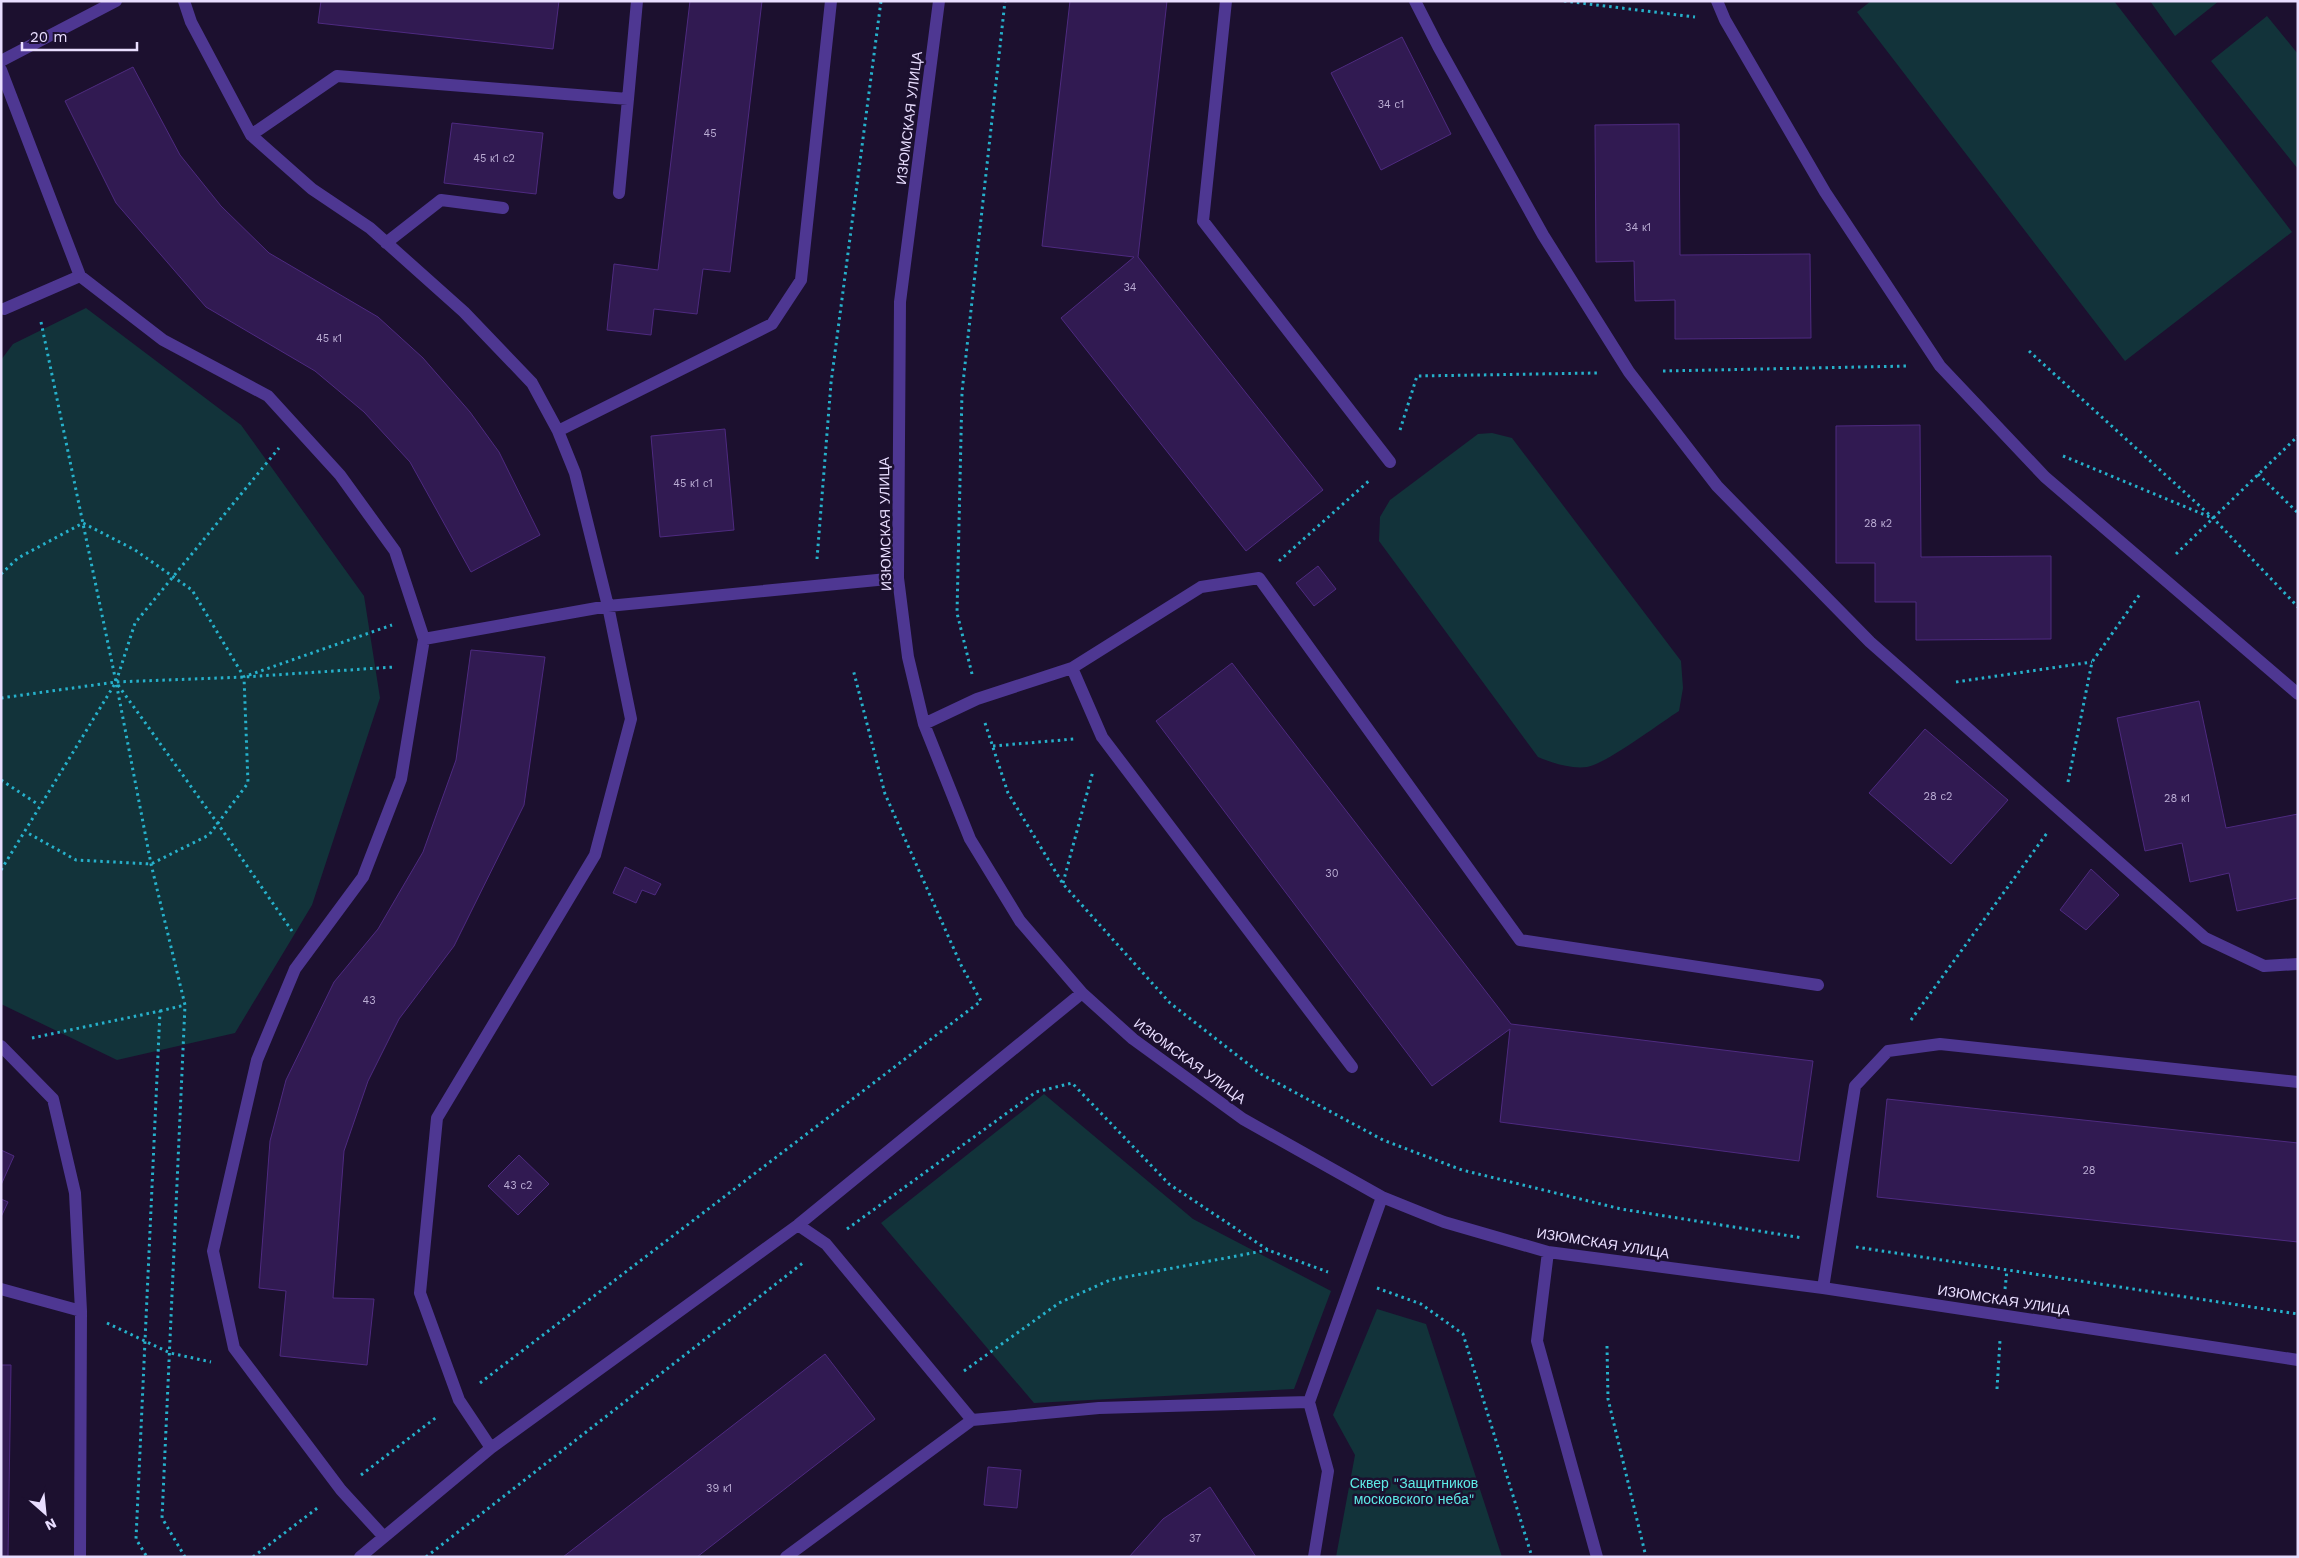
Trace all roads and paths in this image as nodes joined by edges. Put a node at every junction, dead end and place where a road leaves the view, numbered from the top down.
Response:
1 (116, 1) edge
2 (184, 1) edge
3 (637, 1) edge
4 (831, 1) edge
5 (881, 1) edge
6 (939, 1) edge
7 (1005, 1) edge
8 (1226, 1) edge
9 (1415, 1) edge
10 (1564, 1) edge
11 (1717, 1) edge
12 (1725, 20) junction
13 (1, 61) edge
14 (1, 70) edge
15 (628, 99) junction
16 (251, 134) junction
17 (619, 193) dead end
18 (503, 208) dead end
19 (386, 243) junction
20 (80, 276) junction
21 (35, 295) junction
22 (2, 307) edge
23 (2028, 351) dead end
24 (1940, 366) junction
25 (1629, 372) junction
26 (296, 427) junction
27 (558, 431) junction
28 (2298, 436) edge
29 (2056, 453) dead end
30 (1390, 462) junction
31 (2258, 474) junction
32 (2298, 513) edge
33 (2213, 518) junction
34 (83, 523) junction
35 (2156, 572) junction
36 (1, 574) edge
37 (173, 577) junction
38 (898, 578) junction
39 (1259, 578) junction
40 (815, 586) junction
41 (608, 606) junction
42 (2298, 607) edge
43 (416, 617) junction
44 (424, 639) junction
45 (2092, 662) dead end
46 (420, 665) junction
47 (1072, 668) junction
48 (853, 669) dead end
49 (244, 677) junction
50 (116, 682) junction
51 (1922, 687) junction
52 (2298, 694) edge
53 (1, 698) edge
54 (977, 699) junction
55 (924, 724) junction
56 (1102, 736) junction
57 (993, 746) junction
58 (1, 780) edge
59 (40, 805) junction
60 (218, 824) junction
61 (26, 832) junction
62 (151, 864) junction
63 (1, 870) edge
64 (1063, 884) junction
65 (307, 953) junction
66 (2298, 964) edge
67 (1818, 985) dead end
68 (1082, 993) junction
69 (185, 1006) junction
70 (160, 1011) junction
71 (29, 1038) dead end
72 (1, 1046) edge
73 (1352, 1067) dead end
74 (2298, 1082) edge
75 (1382, 1196) junction
76 (798, 1225) junction
77 (1830, 1243) junction
78 (826, 1244) junction
79 (1268, 1250) junction
80 (1548, 1252) junction
81 (1352, 1280) junction
82 (1823, 1288) junction
83 (1, 1289) edge
84 (81, 1311) junction
85 (2298, 1314) edge
86 (145, 1340) junction
87 (1607, 1346) dead end
88 (170, 1352) junction
89 (2298, 1360) edge
90 (253, 1371) junction
91 (943, 1385) junction
92 (458, 1400) junction
93 (1309, 1402) junction
94 (972, 1420) junction
95 (492, 1448) junction
96 (341, 1490) junction
97 (384, 1537) junction
98 (80, 1557) edge
99 (147, 1557) edge
100 (185, 1557) edge
101 (253, 1557) edge
102 (360, 1557) edge
103 (426, 1557) edge
104 (786, 1557) edge
105 (1314, 1557) edge
106 (1532, 1557) edge
107 (1597, 1557) edge
108 (1646, 1557) edge

1 - 13 street
2 - 16 street
3 - 15 street
4 - 27 street
5 - 40 path
6 - 38 street, ИЗЮМСКАЯ УЛИЦА
7 - 54 path
8 - 30 street
9 - 25 street
10 - 12 path
11 - 12 street
12 - 24 street
14 - 20 street
15 - 16 street
15 - 17 street
16 - 19 street
18 - 19 street
19 - 27 street
20 - 21 street
20 - 26 street
21 - 22 street
21 - 34 path
23 - 33 path
24 - 25 path
24 - 35 street
25 - 30 path
25 - 51 street
26 - 37 path
26 - 43 street
27 - 41 street
28 - 31 path
29 - 33 path
30 - 39 path
31 - 32 path
31 - 33 path
33 - 35 path
33 - 42 path
34 - 36 path
34 - 37 path
34 - 50 path
35 - 52 street
37 - 49 path
37 - 50 path
38 - 40 street
38 - 55 street, ИЗЮМСКАЯ УЛИЦА
39 - 47 street
39 - 67 street
40 - 41 street
41 - 44 street
41 - 92 street
43 - 44 street
43 - 49 path
44 - 46 street
45 - 51 path
46 - 49 path
46 - 65 street
47 - 54 street
47 - 56 street
48 - 92 path
49 - 50 path
49 - 60 path
50 - 53 path
50 - 59 path
50 - 60 path
50 - 62 path
51 - 66 street
54 - 55 street
54 - 57 path
55 - 68 street, ИЗЮМСКАЯ УЛИЦА
56 - 57 path
56 - 64 path
56 - 73 street
57 - 64 path
58 - 59 path
59 - 61 path
60 - 62 path
60 - 65 path
61 - 62 path
61 - 63 path
62 - 69 path
64 - 77 path
65 - 90 street
68 - 75 street, ИЗЮМСКАЯ УЛИЦА
68 - 76 street
69 - 70 path
69 - 88 path
70 - 71 path
70 - 86 path
72 - 84 street
74 - 77 street
75 - 80 street, ИЗЮМСКАЯ УЛИЦА
75 - 81 street
76 - 78 street
76 - 95 street
77 - 82 street
77 - 85 path
78 - 79 path
78 - 91 street
78 - 103 path
79 - 81 path
79 - 91 path
80 - 82 street, ИЗЮМСКАЯ УЛИЦА
80 - 107 street
81 - 93 street
81 - 106 path
82 - 89 street, ИЗЮМСКАЯ УЛИЦА
83 - 84 street
84 - 86 path
84 - 98 street
86 - 88 path
86 - 99 path
87 - 108 path
88 - 90 path
88 - 100 path
90 - 96 street
91 - 94 street
92 - 95 street
92 - 96 path
93 - 94 street
93 - 105 street
94 - 104 street
95 - 97 street
96 - 97 street
96 - 101 path
97 - 102 street

